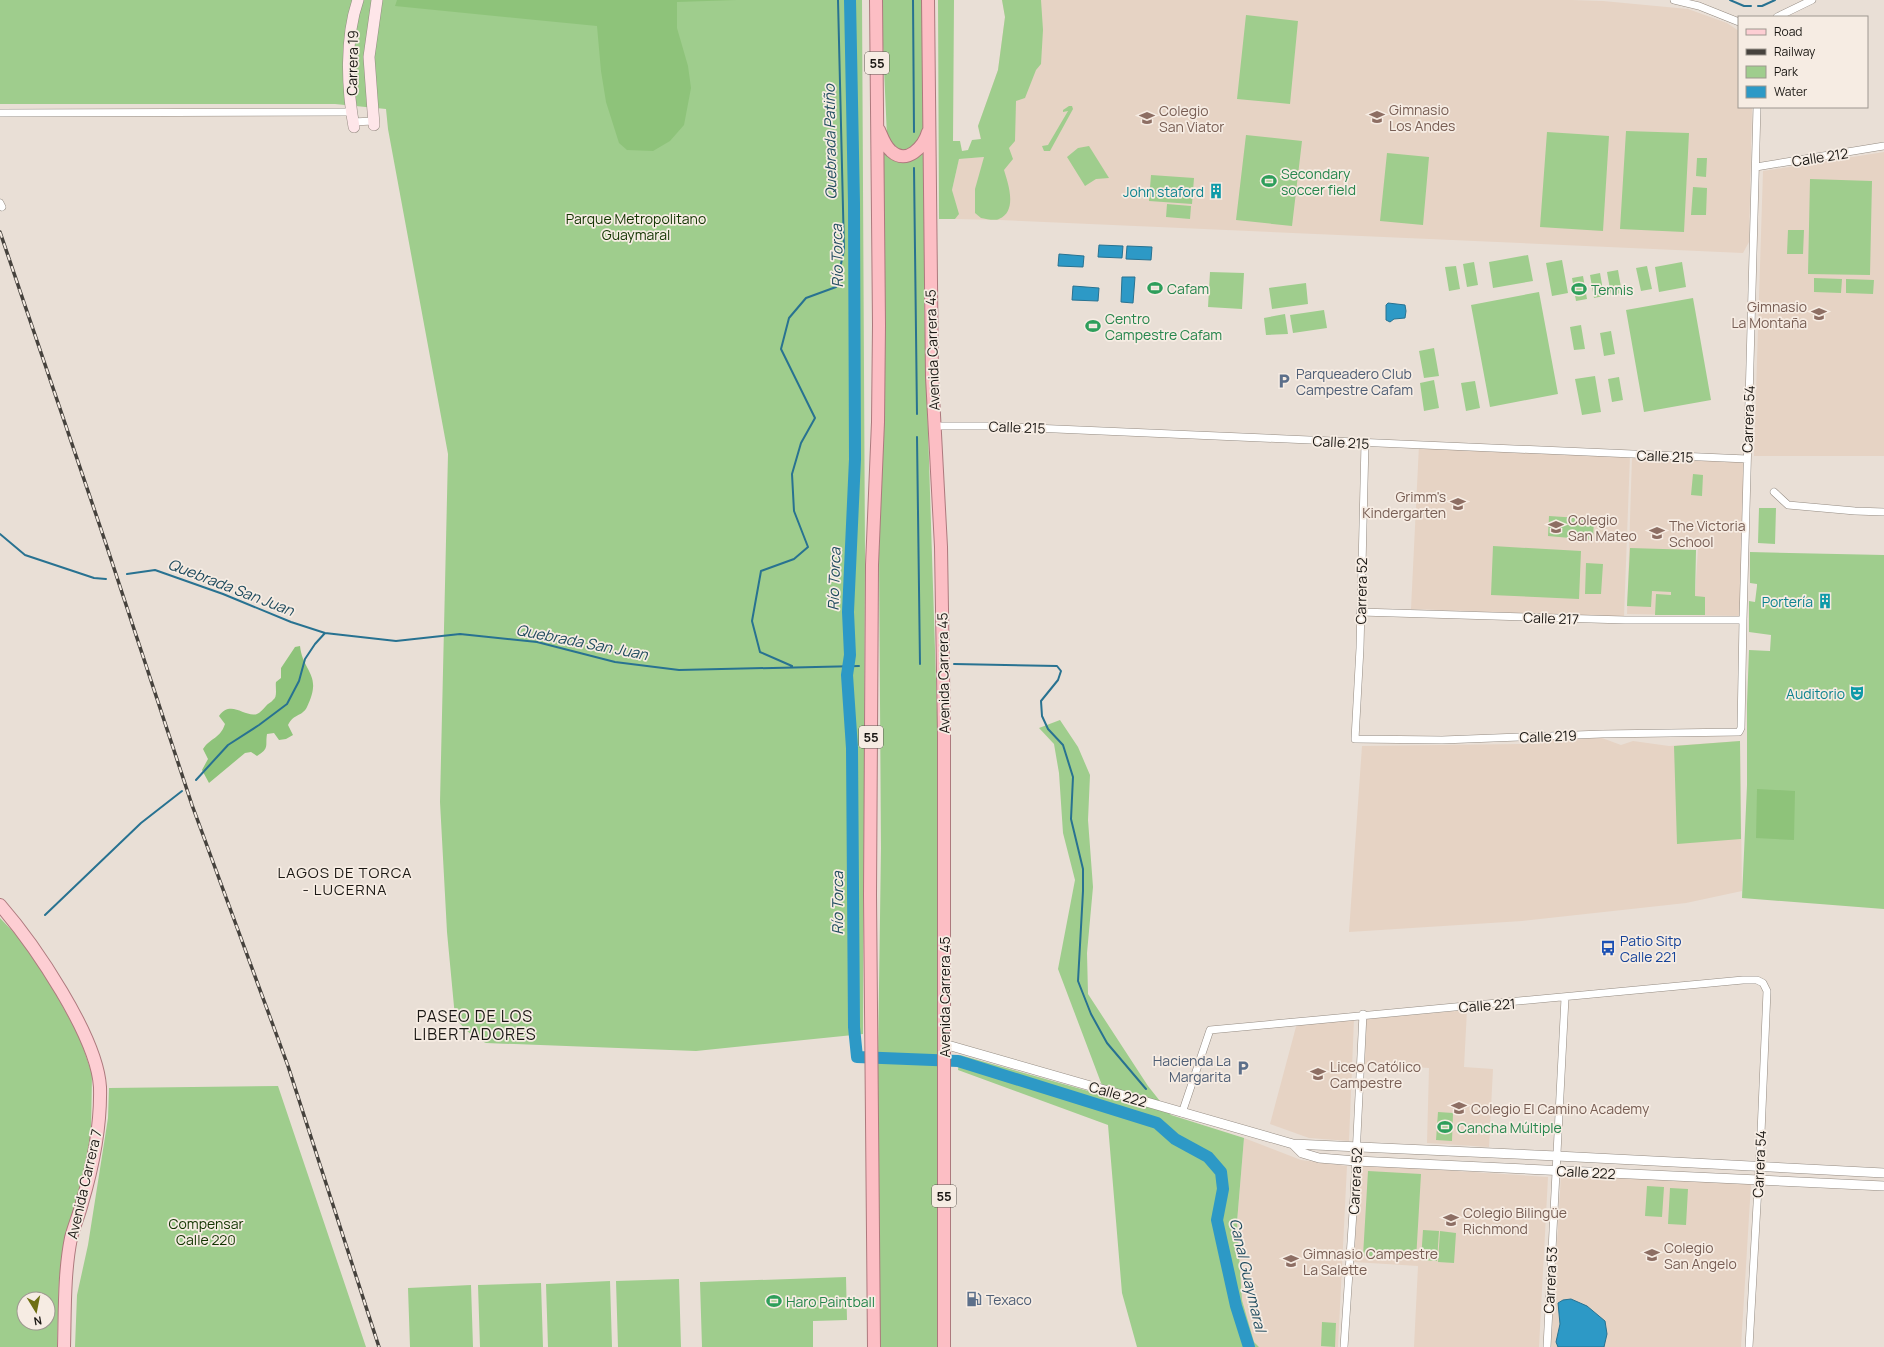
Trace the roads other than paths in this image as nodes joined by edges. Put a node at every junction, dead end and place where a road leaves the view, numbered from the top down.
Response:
1 (358, 0) edge
2 (377, 0) edge
3 (876, 0) edge
4 (928, 0) edge
5 (1674, 0) edge
6 (1812, 0) edge
7 (1779, 16) edge
8 (1738, 22) edge
9 (1757, 108) edge
10 (0, 113) edge
11 (353, 120) junction
12 (374, 123) joint
13 (930, 125) junction
14 (878, 127) junction
15 (1884, 146) edge
16 (1756, 167) junction
17 (934, 426) junction
18 (1365, 443) junction
19 (1747, 459) junction
20 (1774, 492) dead end
21 (1884, 512) edge
22 (1360, 612) junction
23 (1742, 620) junction
24 (1741, 730) joint
25 (1355, 739) joint
26 (0, 906) edge
27 (1763, 982) joint
28 (1565, 998) junction
29 (1363, 1014) junction
30 (944, 1044) junction
31 (1182, 1113) junction
32 (1293, 1144) junction
33 (1357, 1148) junction
34 (1557, 1156) junction
35 (1356, 1161) junction
36 (1758, 1166) junction
37 (1556, 1171) junction
38 (1884, 1174) edge
39 (1758, 1181) junction
40 (1884, 1186) edge
41 (64, 1347) edge
42 (874, 1347) edge
43 (944, 1347) edge
44 (1344, 1347) edge
45 (1547, 1347) edge
46 (1749, 1347) edge

1 - 11 main road, Carrera 19
2 - 12 main road, Carrera 19
3 - 14 highway, 55
4 - 13 highway, Avenida Carrera 45 / 55
5 - 8 street
6 - 7 street
9 - 16 street, Carrera 54
10 - 11 street
11 - 12 street
13 - 14 highway
13 - 17 highway, Avenida Carrera 45 / 55
14 - 42 highway, 55
15 - 16 street, Calle 212
16 - 19 street, Carrera 54
17 - 18 street, Calle 215
17 - 30 highway, Avenida Carrera 45 / 55
18 - 19 street, Calle 215
18 - 22 street, Carrera 52
19 - 23 street, Carrera 54
20 - 21 street
22 - 23 street, Calle 217
22 - 25 street, Carrera 52
23 - 24 street, Carrera 54
24 - 25 street, Calle 219
26 - 41 main road, Avenida Carrera 7
27 - 28 street, Calle 221
27 - 36 street, Carrera 54
28 - 29 street, Calle 221
28 - 34 street, Carrera 53
29 - 31 street, Calle 221
29 - 33 street, Carrera 52
30 - 31 street, Calle 222
30 - 43 highway, Avenida Carrera 45 / 55
31 - 32 street, Calle 222
32 - 33 street, Calle 222
32 - 35 street, Calle 222
33 - 34 street, Calle 222
33 - 35 street, Carrera 52
34 - 36 street, Calle 222
34 - 37 street, Carrera 53
35 - 37 street, Calle 222
35 - 44 street, Carrera 52
36 - 38 street, Calle 222
36 - 39 street, Carrera 54
37 - 39 street, Calle 222
37 - 45 street, Carrera 53
39 - 40 street, Calle 222
39 - 46 street, Carrera 54

